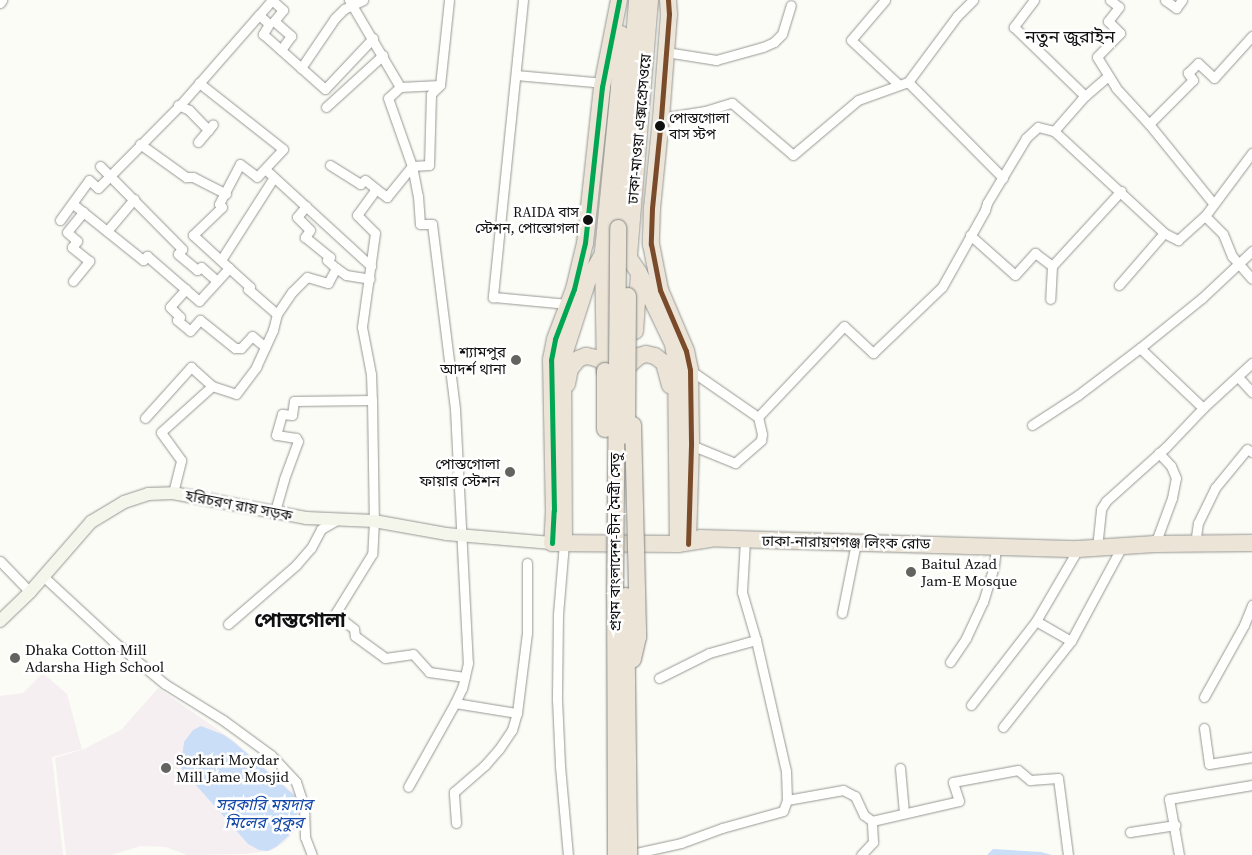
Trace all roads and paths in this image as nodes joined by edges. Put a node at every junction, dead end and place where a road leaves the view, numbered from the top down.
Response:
1 (272, 0) edge
2 (364, 0) edge
3 (449, 0) edge
4 (523, 0) edge
5 (620, 0) edge
6 (636, 0) edge
7 (650, 0) edge
8 (663, 0) edge
9 (668, 0) edge
10 (885, 0) edge
11 (973, 0) edge
12 (1034, 0) edge
13 (1110, 0) edge
14 (1165, 0) edge
15 (1182, 0) edge
16 (351, 2) edge
17 (791, 4) dead end
18 (259, 15) junction
19 (1252, 36) edge
20 (373, 38) junction
21 (281, 50) junction
22 (666, 52) junction
23 (383, 55) junction
24 (301, 68) junction
25 (516, 76) junction
26 (1108, 76) junction
27 (594, 82) dead end
28 (908, 82) junction
29 (199, 83) junction
30 (898, 84) junction
31 (440, 85) junction
32 (400, 87) junction
33 (1085, 96) junction
34 (178, 105) junction
35 (326, 107) dead end
36 (661, 118) junction
37 (1149, 124) junction
38 (1054, 131) junction
39 (198, 142) dead end
40 (140, 144) junction
41 (1252, 153) edge
42 (330, 165) dead end
43 (100, 166) dead end
44 (412, 166) junction
45 (265, 169) junction
46 (110, 175) junction
47 (274, 177) junction
48 (1003, 178) junction
49 (376, 189) junction
50 (1121, 191) junction
51 (226, 194) junction
52 (134, 199) junction
53 (1213, 203) junction
54 (73, 204) junction
55 (306, 206) junction
56 (83, 212) junction
57 (1205, 216) junction
58 (60, 220) dead end
59 (618, 228) junction
60 (107, 231) junction
61 (1164, 232) junction
62 (970, 235) junction
63 (603, 251) junction
64 (1252, 251) edge
65 (628, 258) junction
66 (221, 260) junction
67 (1237, 264) junction
68 (371, 266) junction
69 (1052, 266) junction
70 (229, 268) junction
71 (336, 268) junction
72 (639, 273) junction
73 (370, 279) junction
74 (1252, 280) edge
75 (73, 281) dead end
76 (217, 282) junction
77 (1120, 285) dead end
78 (186, 289) junction
79 (1050, 300) dead end
80 (569, 304) junction
81 (277, 314) junction
82 (265, 347) junction
83 (1140, 348) junction
84 (1252, 363) edge
85 (620, 366) junction
86 (690, 370) junction
87 (1238, 377) junction
88 (212, 386) junction
89 (1252, 392) edge
90 (372, 400) junction
91 (1203, 408) junction
92 (758, 417) junction
93 (145, 418) dead end
94 (1032, 425) dead end
95 (691, 445) junction
96 (1252, 452) edge
97 (1159, 453) junction
98 (173, 493) junction
99 (275, 511) junction
100 (335, 521) junction
101 (374, 521) junction
102 (462, 534) junction
103 (562, 539) junction
104 (678, 540) junction
105 (745, 540) junction
106 (856, 543) junction
107 (1252, 543) edge
108 (1156, 544) junction
109 (1195, 544) junction
110 (996, 548) junction
111 (1096, 548) junction
112 (1121, 548) junction
113 (1078, 549) junction
114 (0, 561) edge
115 (527, 563) dead end
116 (44, 577) junction
117 (30, 592) junction
118 (1252, 605) edge
119 (842, 613) dead end
120 (0, 621) edge
121 (1036, 621) junction
122 (228, 624) dead end
123 (756, 640) junction
124 (1071, 641) junction
125 (950, 662) dead end
126 (465, 677) junction
127 (659, 678) dead end
128 (621, 690) junction
129 (1204, 697) dead end
130 (455, 703) junction
131 (971, 705) dead end
132 (517, 713) junction
133 (1004, 727) dead end
134 (1204, 728) dead end
135 (1252, 757) edge
136 (900, 768) dead end
137 (1252, 786) edge
138 (408, 787) dead end
139 (787, 800) junction
140 (904, 813) junction
141 (872, 821) junction
142 (456, 823) dead end
143 (1175, 825) junction
144 (1130, 832) dead end
145 (657, 852) edge
146 (312, 855) edge
147 (568, 855) edge
148 (616, 855) edge
149 (628, 855) edge
150 (861, 855) edge
151 (1068, 855) edge
152 (1179, 855) edge

1 - 18 street
1 - 21 street
2 - 16 street
3 - 31 street
4 - 25 street
5 - 63 highway
5 - 80 highway
6 - 59 highway, ঢাকা-মাওয়া এক্সপ্রেসওয়ে
7 - 65 highway, ঢাকা-মাওয়া এক্সপ্রেসওয়ে
8 - 72 highway
9 - 22 highway
10 - 30 street
11 - 28 street
12 - 33 street
13 - 26 street
14 - 15 street
16 - 20 street
16 - 24 street
17 - 22 street
18 - 21 street
18 - 29 street
19 - 37 street
20 - 23 street
20 - 24 street
21 - 24 street
22 - 36 highway
23 - 32 street
23 - 35 street
25 - 27 street
25 - 80 street
26 - 33 street
26 - 37 street
28 - 30 street
28 - 48 street
29 - 34 street
29 - 45 street
30 - 36 street
31 - 32 street
31 - 44 street
32 - 44 street
33 - 38 street
34 - 39 street
34 - 40 street
36 - 86 highway
37 - 53 street
38 - 48 street
38 - 50 street
40 - 46 street
40 - 51 street
41 - 53 street
42 - 49 street
43 - 46 street
44 - 49 street
44 - 102 street
45 - 47 street
45 - 51 street
46 - 52 street
46 - 54 street
47 - 55 street
47 - 66 street
48 - 62 street
49 - 68 street
50 - 61 street
50 - 69 street
51 - 66 street
52 - 60 street
52 - 76 street
53 - 57 street
54 - 56 street
54 - 58 street
55 - 68 street
55 - 71 street
56 - 60 street
56 - 75 street
57 - 61 street
57 - 67 street
59 - 63 highway
59 - 85 highway, bridge
60 - 78 street
61 - 77 street
62 - 69 street
62 - 92 street
63 - 85 highway
63 - 103 highway
64 - 67 street
65 - 72 highway
65 - 85 highway, ঢাকা-মাওয়া এক্সপ্রেসওয়ে, bridge
66 - 70 street
67 - 74 street
67 - 83 street
68 - 73 street
69 - 79 street
70 - 76 street
70 - 81 street
71 - 73 street
71 - 81 street
72 - 85 highway
72 - 104 highway
73 - 90 street
76 - 78 street
78 - 82 street
80 - 103 highway
81 - 82 street
82 - 88 street
83 - 91 street
83 - 94 street
84 - 87 street
85 - 103 highway
85 - 104 highway
85 - 128 highway, bridge
85 - 128 highway, bridge
86 - 92 street
86 - 95 highway
87 - 89 street
87 - 91 street
88 - 93 street
88 - 98 street
90 - 99 street
90 - 101 street
91 - 97 street
92 - 95 street
95 - 104 highway
96 - 109 street
97 - 108 street
97 - 111 street
98 - 99 main road, হরিচরণ রায় সড়ক
98 - 116 main road, হরিচরণ রায় সড়ক
99 - 100 main road, হরিচরণ রায় সড়ক
100 - 101 main road, হরিচরণ রায় সড়ক
100 - 122 street
101 - 102 main road, হরিচরণ রায় সড়ক
101 - 126 street
102 - 103 main road, হরিচরণ রায় সড়ক
102 - 126 street
103 - 104 highway, ঢাকা-নারায়ণগঞ্জ লিংক রোড
103 - 147 street
104 - 105 highway, ঢাকা-নারায়ণগঞ্জ লিংক রোড
105 - 106 highway, ঢাকা-নারায়ণগঞ্জ লিংক রোড
105 - 123 street
106 - 110 highway, ঢাকা-নারায়ণগঞ্জ লিংক রোড
106 - 119 street
107 - 109 highway, ঢাকা-নারায়ণগঞ্জ লিংক রোড
108 - 109 highway, ঢাকা-নারায়ণগঞ্জ লিংক রোড
108 - 112 highway, ঢাকা-নারায়ণগঞ্জ লিংক রোড
110 - 113 highway, ঢাকা-নারায়ণগঞ্জ লিংক রোড
110 - 125 street
111 - 112 highway, ঢাকা-নারায়ণগঞ্জ লিংক রোড
111 - 113 highway, ঢাকা-নারায়ণগঞ্জ লিংক রোড
112 - 124 street
113 - 121 street
114 - 117 street
115 - 132 street
116 - 117 main road, হরিচরণ রায় সড়ক
116 - 146 street
117 - 120 main road, হরিচরণ রায় সড়ক
118 - 129 street
121 - 124 street
121 - 131 street
123 - 127 street
123 - 139 street
124 - 133 street
126 - 130 street
128 - 148 highway, bridge
128 - 149 highway, bridge
130 - 132 street
130 - 138 street
132 - 142 street
134 - 135 street
136 - 140 street
137 - 143 street
139 - 141 street
139 - 145 street
140 - 141 street
140 - 151 street
141 - 150 street
143 - 144 street
143 - 152 street
145 - 149 street

